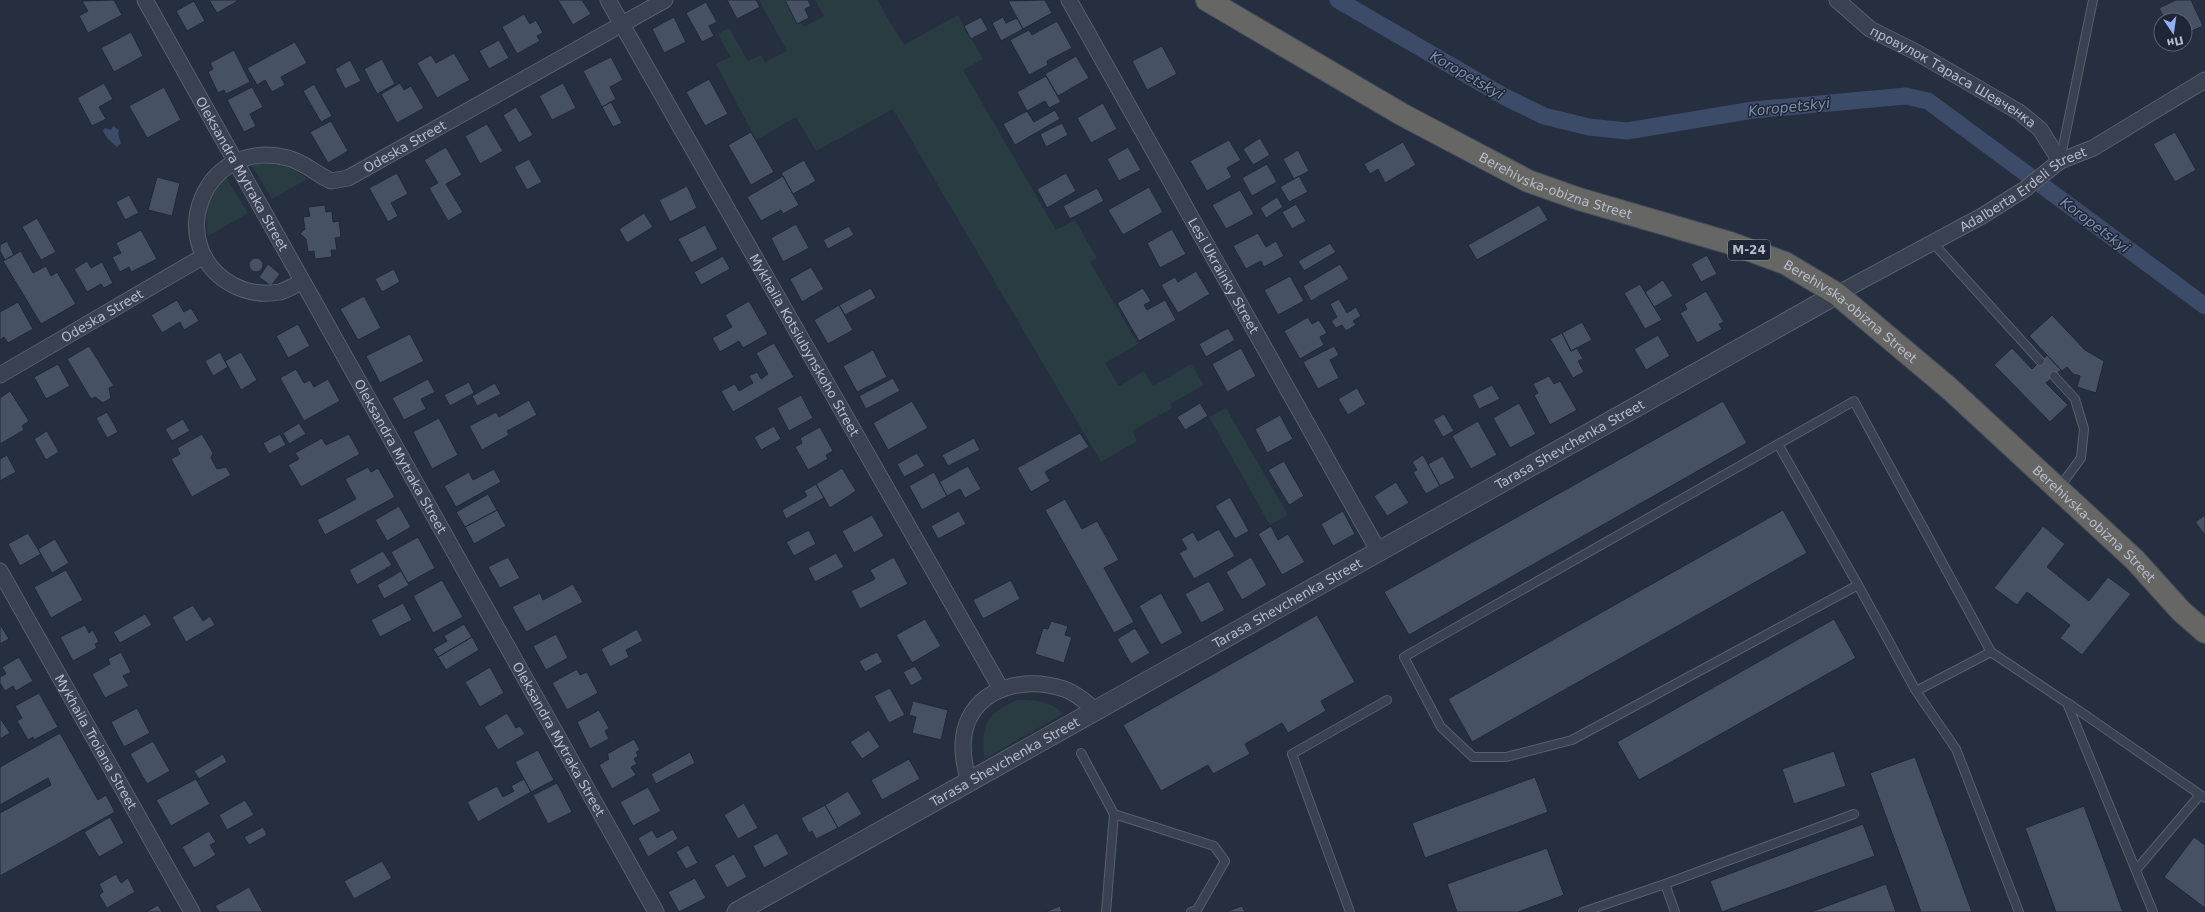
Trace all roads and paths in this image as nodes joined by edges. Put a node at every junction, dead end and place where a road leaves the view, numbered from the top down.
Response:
1 (145, 0) edge
2 (608, 0) edge
3 (665, 0) edge
4 (1069, 0) edge
5 (1207, 0) edge
6 (1837, 0) edge
7 (2094, 0) edge
8 (621, 24) junction
9 (2205, 80) edge
10 (236, 161) junction
11 (2055, 166) junction
12 (1933, 244) junction
13 (204, 256) junction
14 (302, 282) junction
15 (1837, 294) junction
16 (2040, 361) dead end
17 (0, 375) edge
18 (2054, 376) dead end
19 (1778, 444) junction
20 (2058, 489) junction
21 (1379, 552) junction
22 (0, 571) edge
23 (1858, 585) junction
24 (2205, 632) edge
25 (1991, 652) junction
26 (1001, 689) junction
27 (1916, 691) junction
28 (1387, 700) dead end
29 (2067, 703) junction
30 (1096, 711) junction
31 (1081, 753) dead end
32 (968, 783) junction
33 (2202, 796) edge
34 (1114, 814) junction
35 (1854, 814) dead end
36 (2136, 870) junction
37 (1665, 884) junction
38 (2152, 908) edge
39 (192, 912) edge
40 (656, 912) edge
41 (737, 912) edge
42 (1106, 912) edge
43 (1192, 912) edge
44 (1350, 912) edge
45 (1583, 912) edge
46 (1675, 912) edge
47 (2018, 912) edge
48 (2161, 912) edge

1 - 10 street, Oleksandra Mytraka Street
2 - 8 street, Mykhaila Kotsiubynskoho Street
3 - 8 street, Odeska Street
4 - 21 street, Lesi Ukrainky Street
5 - 15 highway, Berehivska-obizna Street / М-24
6 - 11 street, провулок Тараса Шевченка
7 - 11 lane
8 - 10 street, Odeska Street
8 - 26 street, Mykhaila Kotsiubynskoho Street
9 - 11 street, Adalberta Erdeli Street
10 - 13 street, Odeska Street
10 - 14 street, Oleksandra Mytraka Street
11 - 12 street, Adalberta Erdeli Street
12 - 15 street, Adalberta Erdeli Street
12 - 16 lane
13 - 14 street, Odeska Street
13 - 17 street, Odeska Street
14 - 40 street, Oleksandra Mytraka Street
15 - 20 highway, Berehivska-obizna Street / М-24
15 - 21 street, Tarasa Shevchenka Street
18 - 20 lane
19 - 23 lane
19 - 23 lane
19 - 25 lane
20 - 24 highway, Berehivska-obizna Street / М-24
21 - 30 street, Tarasa Shevchenka Street
22 - 39 street, Mykhaila Troiana Street
23 - 27 lane
25 - 27 lane
25 - 29 lane
26 - 30 street
26 - 32 street
27 - 47 lane
28 - 44 lane
29 - 33 lane
29 - 36 lane
30 - 32 street, Tarasa Shevchenka Street
31 - 34 lane
32 - 41 street, Tarasa Shevchenka Street
33 - 36 lane
34 - 42 lane
34 - 43 lane
35 - 37 lane
36 - 38 lane
37 - 45 lane
37 - 46 lane
38 - 48 lane

